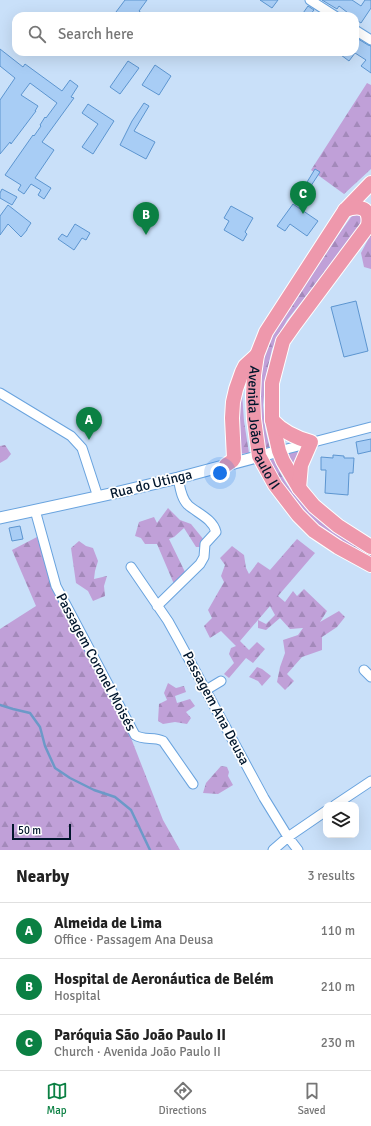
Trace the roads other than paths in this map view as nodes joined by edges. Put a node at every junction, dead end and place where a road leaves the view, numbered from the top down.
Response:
1 (310, 0) edge
2 (328, 12) edge
3 (359, 32) edge
4 (371, 40) edge
5 (371, 183) edge
6 (345, 210) junction
7 (370, 224) edge
8 (257, 354) junction
9 (0, 393) edge
10 (272, 420) junction
11 (371, 427) edge
12 (310, 442) junction
13 (234, 449) junction
14 (280, 451) junction
15 (260, 456) junction
16 (244, 460) junction
17 (226, 465) junction
18 (178, 478) junction
19 (299, 488) junction
20 (98, 497) junction
21 (35, 510) junction
22 (0, 518) edge
23 (371, 546) edge
24 (371, 565) edge
25 (131, 567) dead end
26 (157, 606) junction
27 (221, 681) dead end
28 (206, 690) junction
29 (371, 781) edge
30 (193, 784) dead end
31 (340, 802) edge
32 (323, 813) edge
33 (288, 837) junction
34 (273, 850) edge
35 (298, 850) edge

1 - 2 street
3 - 4 street
5 - 6 main road, Avenida João Paulo II
6 - 7 main road
6 - 8 main road, Avenida João Paulo II
7 - 10 main road, Avenida João Paulo II
8 - 13 main road
8 - 15 main road, Avenida João Paulo II
9 - 20 street
10 - 12 main road
10 - 14 main road, Avenida João Paulo II
11 - 12 street, Rua do Utinga
12 - 14 street, Rua do Utinga
12 - 19 main road
13 - 16 main road
13 - 17 main road
14 - 15 street, Rua do Utinga
14 - 19 main road, Avenida João Paulo II
15 - 16 street, Rua do Utinga
15 - 24 main road, Avenida João Paulo II
16 - 17 street, Rua do Utinga
17 - 18 street, Rua do Utinga
18 - 20 street, Rua do Utinga
18 - 26 street
19 - 23 main road, Avenida João Paulo II
20 - 21 street, Rua do Utinga
21 - 22 street, Rua do Utinga
21 - 30 street, Passagem Coronel Moisés
25 - 26 street, Passagem Ana Deusa
26 - 28 street, Passagem Ana Deusa
27 - 28 street
28 - 33 street, Passagem Ana Deusa
29 - 31 street
32 - 33 street
33 - 34 street
33 - 35 street, Passagem Ana Deusa

